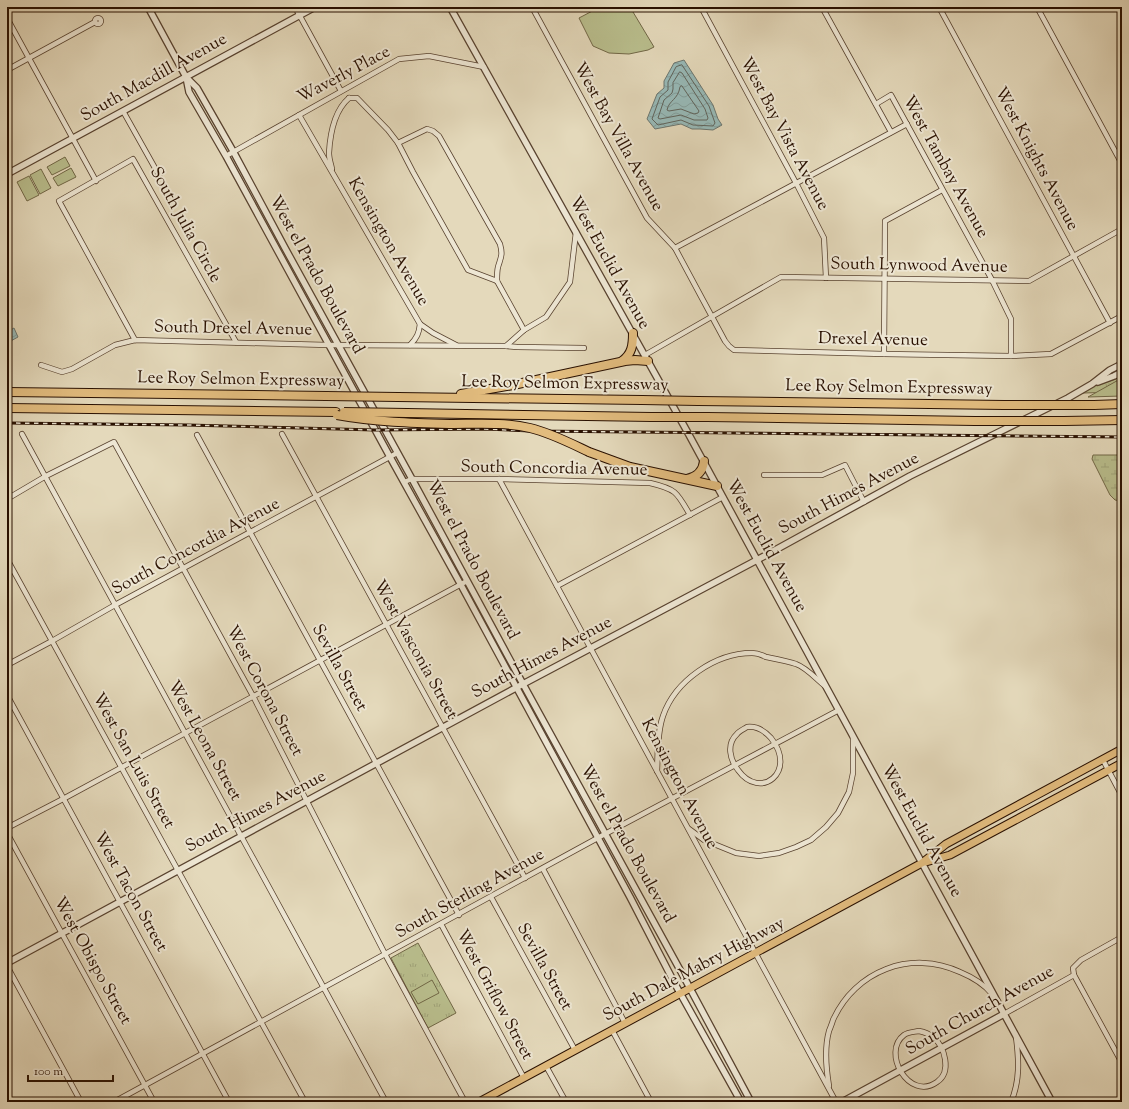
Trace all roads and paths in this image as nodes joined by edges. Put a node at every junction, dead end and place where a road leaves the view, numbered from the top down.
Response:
1 (148, 7) edge
2 (295, 7) edge
3 (315, 7) edge
4 (450, 7) edge
5 (532, 7) edge
6 (701, 7) edge
7 (822, 7) edge
8 (939, 7) edge
9 (1037, 7) edge
10 (299, 16) junction
11 (7, 18) edge
12 (95, 22) dead end
13 (29, 58) junction
14 (484, 67) junction
15 (7, 70) edge
16 (186, 77) junction
17 (343, 90) junction
18 (349, 98) junction
19 (876, 104) junction
20 (123, 111) junction
21 (299, 115) junction
22 (907, 124) junction
23 (891, 132) junction
24 (73, 139) junction
25 (398, 143) junction
26 (233, 151) junction
27 (226, 156) junction
28 (1122, 164) edge
29 (333, 173) junction
30 (7, 174) edge
31 (160, 177) dead end
32 (96, 181) junction
33 (796, 183) junction
34 (942, 190) junction
35 (1122, 229) edge
36 (576, 232) junction
37 (285, 248) junction
38 (675, 248) junction
39 (278, 252) junction
40 (1074, 256) junction
41 (826, 278) junction
42 (885, 279) junction
43 (992, 280) junction
44 (497, 281) junction
45 (712, 316) junction
46 (1122, 316) edge
47 (1110, 323) junction
48 (420, 324) junction
49 (524, 330) junction
50 (633, 333) junction
51 (135, 340) junction
52 (236, 342) junction
53 (328, 345) junction
54 (339, 345) junction
55 (410, 345) junction
56 (457, 346) junction
57 (506, 346) junction
58 (584, 348) dead end
59 (884, 354) junction
60 (1011, 356) junction
61 (646, 358) junction
62 (622, 361) junction
63 (1122, 364) edge
64 (41, 365) dead end
65 (1122, 372) edge
66 (1092, 384) junction
67 (7, 392) edge
68 (442, 398) junction
69 (1122, 404) edge
70 (7, 408) edge
71 (334, 413) junction
72 (1122, 420) edge
73 (22, 434) dead end
74 (196, 434) dead end
75 (282, 434) dead end
76 (397, 453) junction
77 (390, 457) junction
78 (704, 461) junction
79 (764, 475) dead end
80 (46, 476) junction
81 (499, 479) junction
82 (686, 479) junction
83 (412, 480) junction
84 (404, 482) junction
85 (717, 486) junction
86 (316, 497) junction
87 (724, 497) junction
88 (7, 499) edge
89 (864, 502) junction
90 (690, 515) junction
91 (250, 532) junction
92 (7, 559) edge
93 (757, 560) junction
94 (184, 568) junction
95 (467, 581) junction
96 (461, 585) junction
97 (557, 586) junction
98 (116, 605) junction
99 (386, 625) junction
100 (52, 641) junction
101 (590, 648) junction
102 (320, 660) junction
103 (7, 665) edge
104 (523, 684) junction
105 (516, 688) junction
106 (827, 688) junction
107 (7, 696) edge
108 (254, 696) junction
109 (839, 710) junction
110 (443, 727) junction
111 (185, 732) junction
112 (852, 735) junction
113 (775, 744) junction
114 (1122, 749) edge
115 (563, 756) junction
116 (556, 760) junction
117 (1103, 760) junction
118 (376, 763) junction
119 (1122, 763) edge
120 (734, 766) junction
121 (121, 767) junction
122 (1108, 770) junction
123 (658, 772) junction
124 (1122, 796) edge
125 (63, 799) junction
126 (672, 799) junction
127 (306, 801) junction
128 (7, 828) edge
129 (688, 828) junction
130 (7, 833) edge
131 (605, 834) junction
132 (241, 836) junction
133 (598, 839) junction
134 (922, 863) junction
135 (542, 869) junction
136 (178, 870) junction
137 (525, 878) junction
138 (638, 892) junction
139 (491, 897) junction
140 (630, 897) junction
141 (120, 902) junction
142 (459, 915) junction
143 (441, 924) junction
144 (62, 934) junction
145 (1122, 937) edge
146 (385, 954) junction
147 (756, 954) junction
148 (7, 963) edge
149 (7, 966) edge
150 (1074, 976) junction
151 (324, 987) junction
152 (690, 989) junction
153 (681, 994) junction
154 (996, 1000) junction
155 (1004, 1014) junction
156 (261, 1022) junction
157 (625, 1023) junction
158 (612, 1030) junction
159 (1016, 1036) junction
160 (941, 1049) junction
161 (575, 1050) junction
162 (203, 1054) junction
163 (1122, 1064) edge
164 (546, 1066) junction
165 (900, 1070) junction
166 (524, 1078) junction
167 (145, 1085) junction
168 (829, 1089) junction
169 (81, 1102) edge
170 (114, 1102) edge
171 (154, 1102) edge
172 (229, 1102) edge
173 (305, 1102) edge
174 (386, 1102) edge
175 (465, 1102) edge
176 (480, 1102) edge
177 (566, 1102) edge
178 (651, 1102) edge
179 (741, 1102) edge
180 (750, 1102) edge
181 (836, 1102) edge
182 (842, 1102) edge
183 (1011, 1102) edge
184 (1052, 1102) edge

1 - 16 street, West el Prado Boulevard
2 - 10 street
3 - 10 street, South Macdill Avenue
4 - 14 street, West Euclid Avenue
5 - 38 street, West Bay Villa Avenue
6 - 33 street, West Bay Vista Avenue
7 - 19 street, West Tambay Avenue
8 - 40 street, West Knights Avenue
9 - 28 street
10 - 16 street, South Macdill Avenue
10 - 17 street
11 - 13 street
12 - 13 street
13 - 15 street
13 - 24 street
14 - 17 street, Waverly Place
14 - 36 street, West Euclid Avenue
16 - 20 street, South Macdill Avenue
16 - 26 street, West el Prado Boulevard
16 - 27 street, West el Prado Boulevard
17 - 18 street
17 - 21 street, Waverly Place
18 - 25 street
18 - 29 street, Kensington Avenue
19 - 22 street, West Tambay Avenue
19 - 23 street, West Tambay Avenue
20 - 24 street, South Macdill Avenue
20 - 31 street
21 - 26 street, Waverly Place
21 - 29 street, Kensington Avenue
22 - 23 street
22 - 34 street, West Tambay Avenue
23 - 33 street
24 - 30 street, South Macdill Avenue
24 - 32 street
25 - 44 street
25 - 44 street
26 - 27 street, Waverly Place
26 - 37 street, West el Prado Boulevard
27 - 39 street, West el Prado Boulevard
29 - 48 street, Kensington Avenue
32 - 51 street
32 - 52 street, South Julia Circle
33 - 38 street
33 - 41 street, West Bay Vista Avenue
34 - 42 street
34 - 43 street, West Tambay Avenue
35 - 40 street, South Lynwood Avenue
36 - 49 street
36 - 50 street, West Euclid Avenue
37 - 39 street
37 - 54 street, West el Prado Boulevard
38 - 45 street, West Bay Villa Avenue
39 - 53 street, West el Prado Boulevard
40 - 43 street, South Lynwood Avenue
40 - 47 street, West Knights Avenue
41 - 42 street, South Lynwood Avenue
41 - 45 street, South Lynwood Avenue
42 - 43 street, South Lynwood Avenue
42 - 59 street
43 - 60 street, West Tambay Avenue
44 - 49 street
45 - 59 street, Drexel Avenue
45 - 61 street
46 - 47 street, Drexel Avenue
47 - 60 street, Drexel Avenue
48 - 55 street, Kensington Avenue
48 - 56 street, Kensington Avenue
49 - 57 street
50 - 61 street, West Euclid Avenue
50 - 62 highway
51 - 52 street, South Drexel Avenue
51 - 64 street, South Drexel Avenue
52 - 53 street, South Drexel Avenue
53 - 54 street, South Drexel Avenue
53 - 77 street, West el Prado Boulevard
54 - 55 street, South Drexel Avenue
54 - 76 street, West el Prado Boulevard
55 - 56 street, South Drexel Avenue
56 - 57 street, South Drexel Avenue
57 - 58 street
59 - 60 street, Drexel Avenue
61 - 62 highway
61 - 78 street, West Euclid Avenue
62 - 68 highway
63 - 66 street, South Himes Avenue
65 - 66 street, South Himes Avenue
66 - 89 street, South Himes Avenue
67 - 68 highway, Lee Roy Selmon Expressway, bridge
68 - 69 highway, Lee Roy Selmon Expressway, bridge
70 - 71 highway, Lee Roy Selmon Expressway
71 - 72 highway, Lee Roy Selmon Expressway, bridge
71 - 82 highway, bridge
73 - 80 street, West Leona Street
74 - 91 street, Sevilla Street
75 - 86 street, West Vasconia Street
76 - 77 street, South Concordia Avenue
76 - 83 street, West el Prado Boulevard
77 - 84 street, West el Prado Boulevard
77 - 86 street, South Concordia Avenue
78 - 82 highway
78 - 85 street, West Euclid Avenue
79 - 89 street
80 - 88 street
80 - 94 street, West Corona Street
80 - 98 street, West Leona Street
81 - 83 street, South Concordia Avenue
81 - 90 street, South Concordia Avenue
81 - 97 street, Kensington Avenue
82 - 85 highway
83 - 84 street, South Concordia Avenue
83 - 95 street, West el Prado Boulevard
84 - 96 street, West el Prado Boulevard
85 - 87 street, West Euclid Avenue
86 - 91 street, South Concordia Avenue
86 - 99 street, West Vasconia Street
87 - 90 street
87 - 93 street, West Euclid Avenue
89 - 93 street, South Himes Avenue
90 - 97 street
91 - 94 street, South Concordia Avenue
91 - 102 street, Sevilla Street
92 - 100 street, West San Luis Street
93 - 101 street, South Himes Avenue
93 - 106 street, West Euclid Avenue
94 - 98 street, South Concordia Avenue
94 - 108 street, West Corona Street
95 - 96 street
95 - 104 street, West el Prado Boulevard
96 - 99 street
96 - 105 street, West el Prado Boulevard
97 - 101 street, Kensington Avenue
98 - 100 street, South Concordia Avenue
98 - 111 street, West Leona Street
99 - 102 street
99 - 110 street, West Vasconia Street
100 - 103 street, South Concordia Avenue
100 - 121 street, West San Luis Street
101 - 104 street, South Himes Avenue
101 - 123 street, Kensington Avenue
102 - 108 street
102 - 118 street, Sevilla Street
104 - 105 street, South Himes Avenue
104 - 115 street, West el Prado Boulevard
105 - 110 street, South Himes Avenue
105 - 116 street, West el Prado Boulevard
106 - 109 street, West Euclid Avenue
106 - 123 street
107 - 125 street, West Tacon Street
108 - 111 street
108 - 127 street, West Corona Street
109 - 112 street, West Euclid Avenue
109 - 113 street, South Sterling Avenue
110 - 118 street, South Himes Avenue
110 - 137 street, West Vasconia Street
111 - 121 street
111 - 132 street, West Leona Street
112 - 129 street
112 - 134 street, West Euclid Avenue
113 - 120 street, South Sterling Avenue
113 - 120 street
113 - 120 street
114 - 117 main road, South Dale Mabry Highway
115 - 116 street
115 - 131 street, West el Prado Boulevard
116 - 133 street, West el Prado Boulevard
117 - 122 street
117 - 134 main road, South Dale Mabry Highway
118 - 127 street, South Himes Avenue
118 - 142 street, Sevilla Street
119 - 122 main road, South Dale Mabry Highway
120 - 126 street, South Sterling Avenue
121 - 125 street
121 - 136 street, West San Luis Street
122 - 124 street
122 - 134 main road, South Dale Mabry Highway
123 - 126 street, Kensington Avenue
125 - 128 street
125 - 141 street, West Tacon Street
126 - 129 street, Kensington Avenue
126 - 131 street, South Sterling Avenue
127 - 132 street, South Himes Avenue
127 - 146 street, West Corona Street
129 - 147 street, Kensington Avenue
130 - 144 street, West Obispo Street
131 - 133 street, South Sterling Avenue
131 - 138 street, West el Prado Boulevard
132 - 136 street, South Himes Avenue
132 - 151 street, West Leona Street
133 - 135 street, South Sterling Avenue
133 - 140 street, West el Prado Boulevard
134 - 147 main road, South Dale Mabry Highway
134 - 154 street, West Euclid Avenue
135 - 137 street, South Sterling Avenue
135 - 157 street
136 - 141 street, South Himes Avenue
136 - 156 street, West San Luis Street
137 - 139 street, South Sterling Avenue
138 - 140 street
138 - 152 street, West el Prado Boulevard
139 - 142 street, South Sterling Avenue
139 - 161 street, Sevilla Street
140 - 153 street, West el Prado Boulevard
141 - 144 street, South Himes Avenue
141 - 162 street, West Tacon Street
142 - 143 street, South Sterling Avenue
143 - 146 street, South Sterling Avenue
143 - 166 street, West Griflow Street
144 - 148 street, South Himes Avenue
144 - 167 street, West Obispo Street
145 - 150 street, South Church Avenue
146 - 151 street, South Sterling Avenue
146 - 175 street, West Corona Street
147 - 152 main road, South Dale Mabry Highway
147 - 168 street, Kensington Avenue
149 - 169 street
150 - 155 street, South Church Avenue
150 - 163 street
151 - 156 street, South Sterling Avenue
151 - 174 street, West Leona Street
152 - 153 main road, South Dale Mabry Highway
152 - 180 street, West el Prado Boulevard
153 - 157 main road, South Dale Mabry Highway
153 - 179 street, West el Prado Boulevard
154 - 155 street, West Euclid Avenue
154 - 168 street
155 - 159 street, West Euclid Avenue
155 - 160 street, South Church Avenue
156 - 162 street, South Sterling Avenue
156 - 173 street, West San Luis Street
157 - 158 main road, South Dale Mabry Highway
158 - 161 main road, South Dale Mabry Highway
158 - 178 street
159 - 183 street
159 - 184 street, West Euclid Avenue
160 - 165 street, South Church Avenue
160 - 165 street
160 - 165 street
161 - 164 main road, South Dale Mabry Highway
162 - 167 street, South Sterling Avenue
162 - 172 street, West Tacon Street
164 - 166 main road, South Dale Mabry Highway
164 - 177 street
165 - 182 street, South Church Avenue
166 - 176 main road, South Dale Mabry Highway
167 - 170 street, South Sterling Avenue
167 - 171 street, West Obispo Street
168 - 181 street, Kensington Avenue

